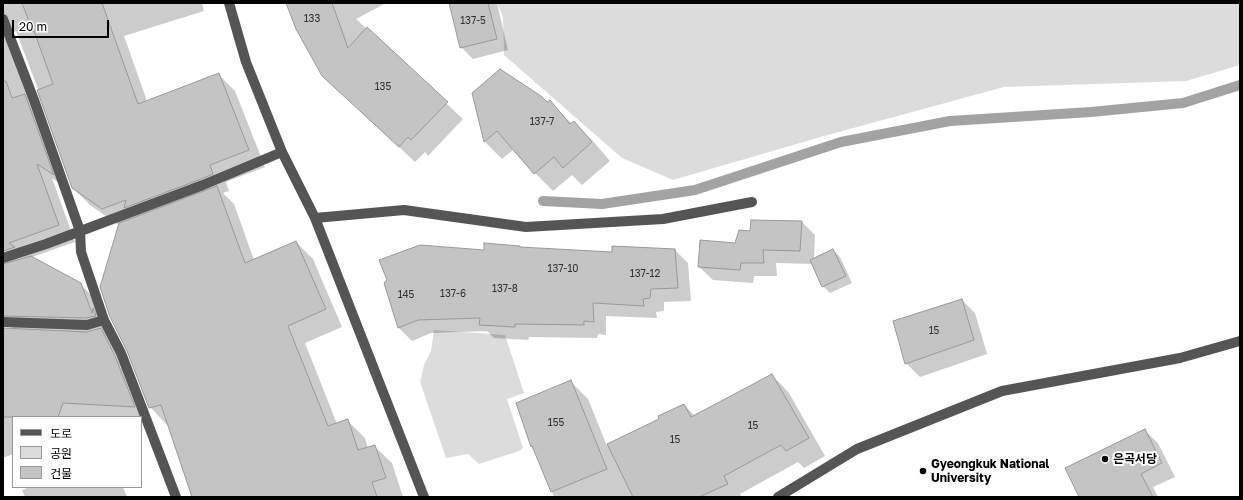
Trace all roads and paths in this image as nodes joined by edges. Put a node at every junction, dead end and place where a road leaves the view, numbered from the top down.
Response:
1 (229, 3) edge
2 (3, 20) edge
3 (282, 152) junction
4 (752, 202) dead end
5 (315, 218) junction
6 (80, 231) junction
7 (3, 258) edge
8 (104, 320) junction
9 (3, 322) edge
10 (1240, 341) edge
11 (176, 497) edge
12 (424, 497) edge
13 (778, 497) edge

1 - 3 street
2 - 6 street
3 - 5 street
3 - 6 street
4 - 5 street
5 - 12 street
6 - 7 street
6 - 8 street
8 - 9 street
8 - 11 street
10 - 13 street

